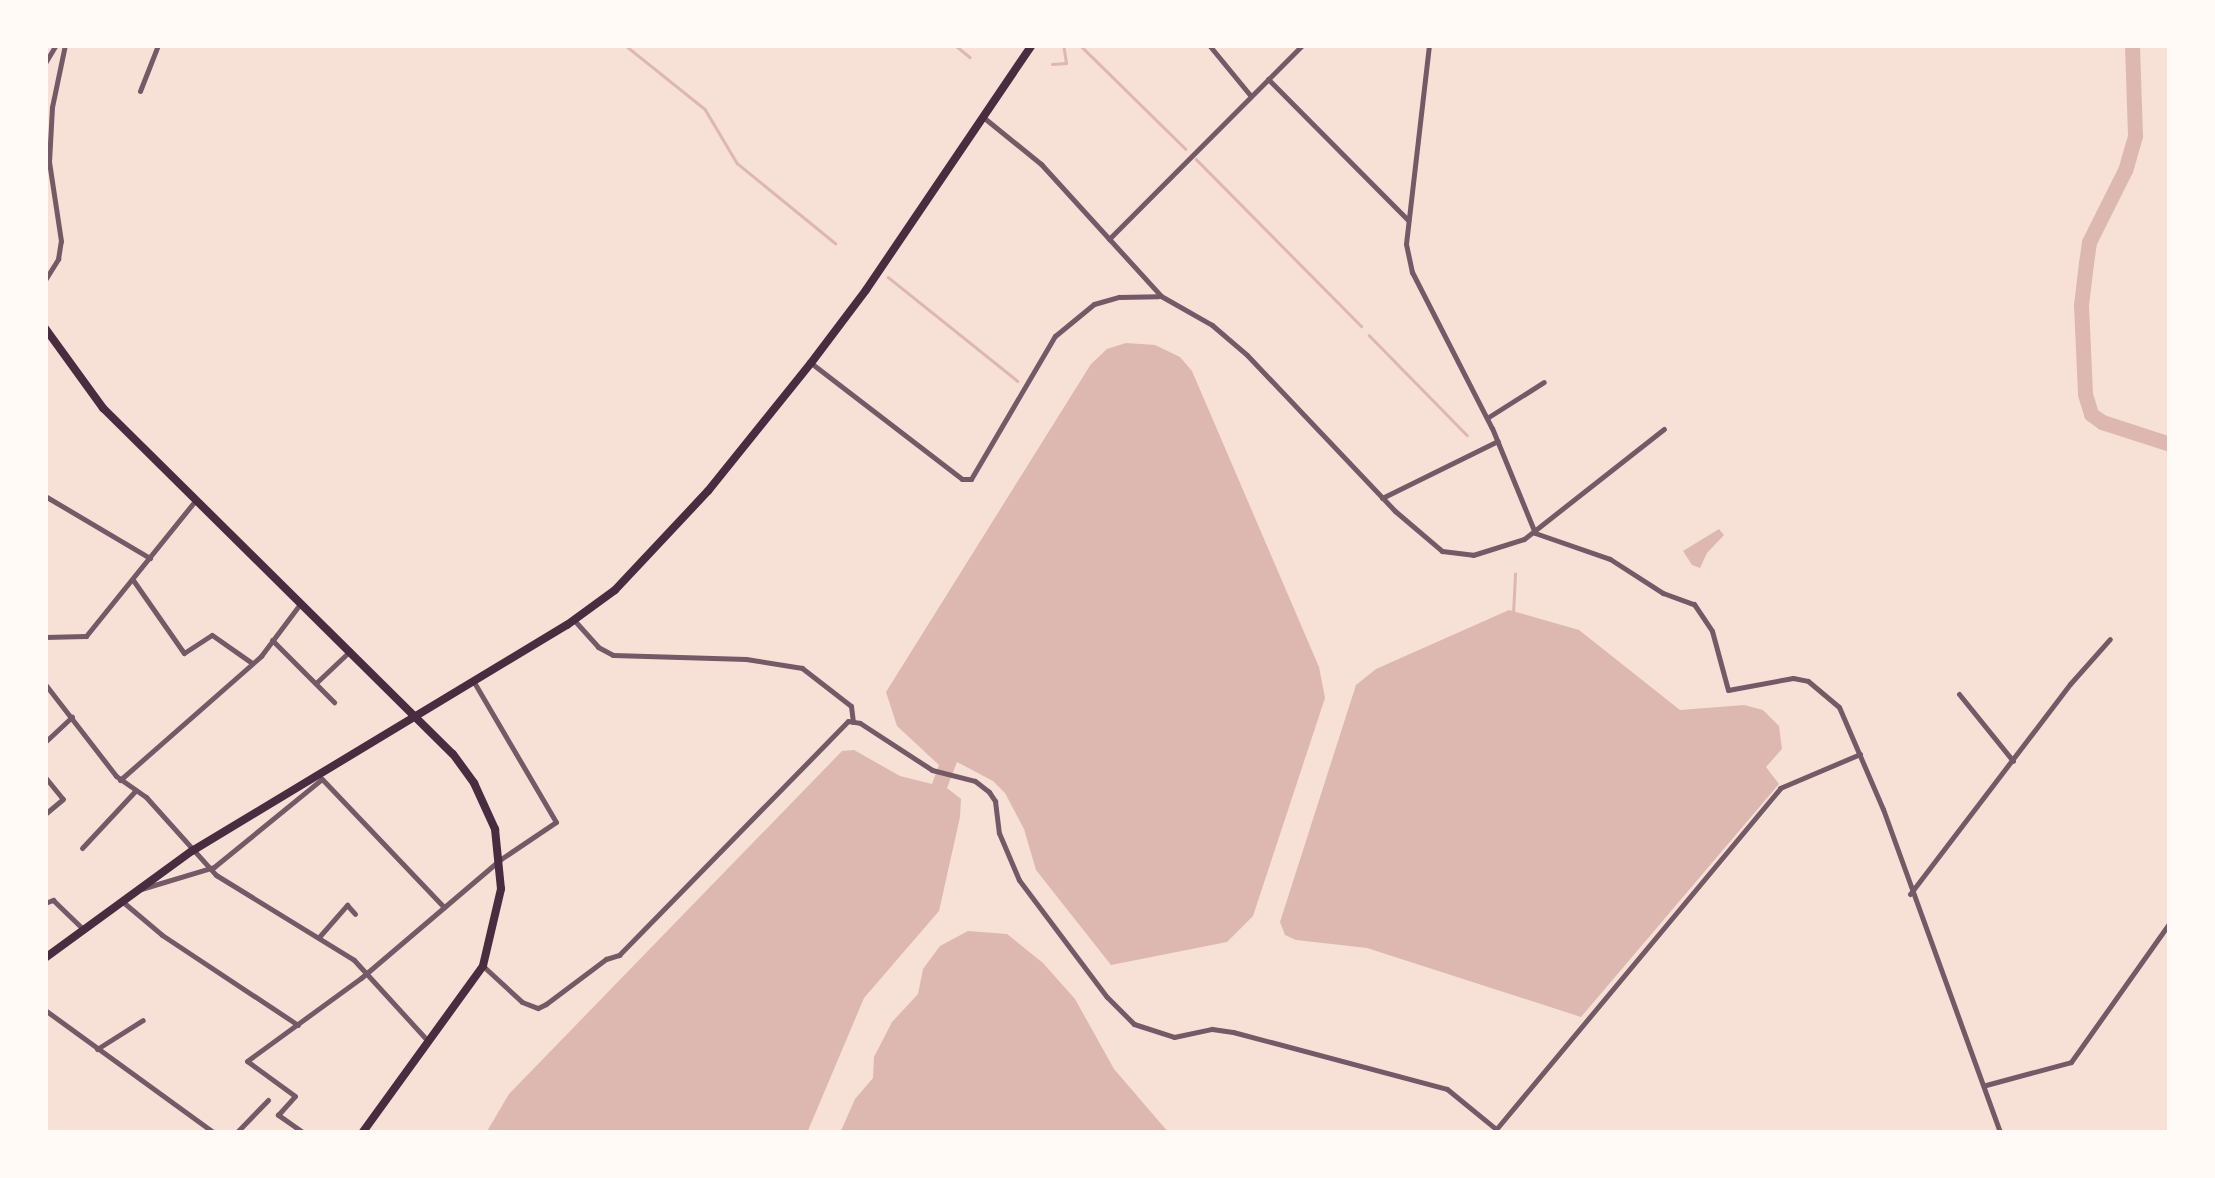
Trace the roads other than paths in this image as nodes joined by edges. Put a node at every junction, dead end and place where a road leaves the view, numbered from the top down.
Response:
1 (56, 45) edge
2 (65, 45) edge
3 (158, 45) edge
4 (1032, 45) edge
5 (1209, 45) edge
6 (1302, 45) edge
7 (1429, 45) edge
8 (45, 63) edge
9 (1268, 79) junction
10 (140, 92) dead end
11 (1250, 96) junction
12 (983, 118) junction
13 (47, 161) edge
14 (1408, 220) junction
15 (1109, 239) junction
16 (45, 280) edge
17 (1161, 296) junction
18 (45, 328) edge
19 (811, 362) junction
20 (1544, 382) dead end
21 (1487, 418) junction
22 (1664, 429) dead end
23 (1498, 441) junction
24 (45, 496) edge
25 (1382, 498) junction
26 (197, 499) junction
27 (1534, 533) junction
28 (150, 558) junction
29 (133, 580) junction
30 (301, 602) junction
31 (574, 620) junction
32 (45, 637) edge
33 (2110, 639) dead end
34 (272, 640) junction
35 (350, 651) junction
36 (252, 663) junction
37 (474, 682) junction
38 (45, 684) edge
39 (316, 684) junction
40 (1958, 694) dead end
41 (334, 702) dead end
42 (73, 716) junction
43 (417, 716) junction
44 (853, 722) junction
45 (45, 742) edge
46 (1860, 754) junction
47 (2013, 761) junction
48 (45, 777) edge
49 (321, 778) junction
50 (120, 780) junction
51 (136, 790) junction
52 (45, 814) edge
53 (82, 848) dead end
54 (192, 851) junction
55 (501, 859) junction
56 (210, 869) junction
57 (136, 890) junction
58 (1910, 894) junction
59 (121, 900) junction
60 (45, 902) edge
61 (444, 907) junction
62 (355, 914) dead end
63 (2170, 922) edge
64 (83, 929) junction
65 (319, 936) junction
66 (45, 958) edge
67 (483, 966) junction
68 (364, 974) junction
69 (45, 1010) edge
70 (143, 1020) dead end
71 (298, 1025) junction
72 (428, 1041) junction
73 (97, 1049) junction
74 (1986, 1085) junction
75 (268, 1100) dead end
76 (1494, 1131) edge
77 (214, 1133) edge
78 (236, 1133) edge
79 (304, 1133) edge
80 (362, 1133) edge
81 (2000, 1133) edge

1 - 8 street
2 - 13 street
3 - 10 street
4 - 12 main road
5 - 11 street
6 - 9 street
7 - 14 street
9 - 11 street
9 - 14 street
11 - 15 street
12 - 15 street
12 - 19 main road
13 - 16 street
14 - 21 street
15 - 17 street
17 - 19 street
17 - 25 street
18 - 26 main road
19 - 31 main road
20 - 21 street
21 - 23 street
22 - 27 street
23 - 25 street
23 - 27 street
24 - 28 street
25 - 27 street
26 - 28 street
26 - 30 main road
27 - 46 street
28 - 29 street
29 - 32 street
29 - 36 street
30 - 34 street
30 - 35 main road
31 - 37 main road
31 - 44 street
33 - 47 street
34 - 36 street
34 - 39 street
35 - 39 street
35 - 43 main road
36 - 50 street
37 - 43 main road
37 - 55 street
38 - 42 street
39 - 41 street
40 - 47 street
42 - 45 street
42 - 50 street
43 - 49 main road
43 - 55 main road
44 - 67 street
44 - 76 street
46 - 58 street
46 - 76 street
47 - 58 street
48 - 52 street
49 - 54 main road
49 - 56 street
49 - 61 street
50 - 51 street
51 - 53 street
51 - 54 street
54 - 56 street
54 - 57 main road
55 - 61 street
55 - 67 main road
56 - 57 street
56 - 65 street
57 - 59 main road
58 - 74 street
59 - 64 main road
59 - 71 street
60 - 64 street
61 - 68 street
62 - 65 street
63 - 74 street
64 - 66 main road
65 - 68 street
67 - 72 main road
68 - 71 street
68 - 72 street
69 - 73 street
70 - 73 street
71 - 79 street
72 - 80 main road
73 - 77 street
74 - 81 street
75 - 78 street

